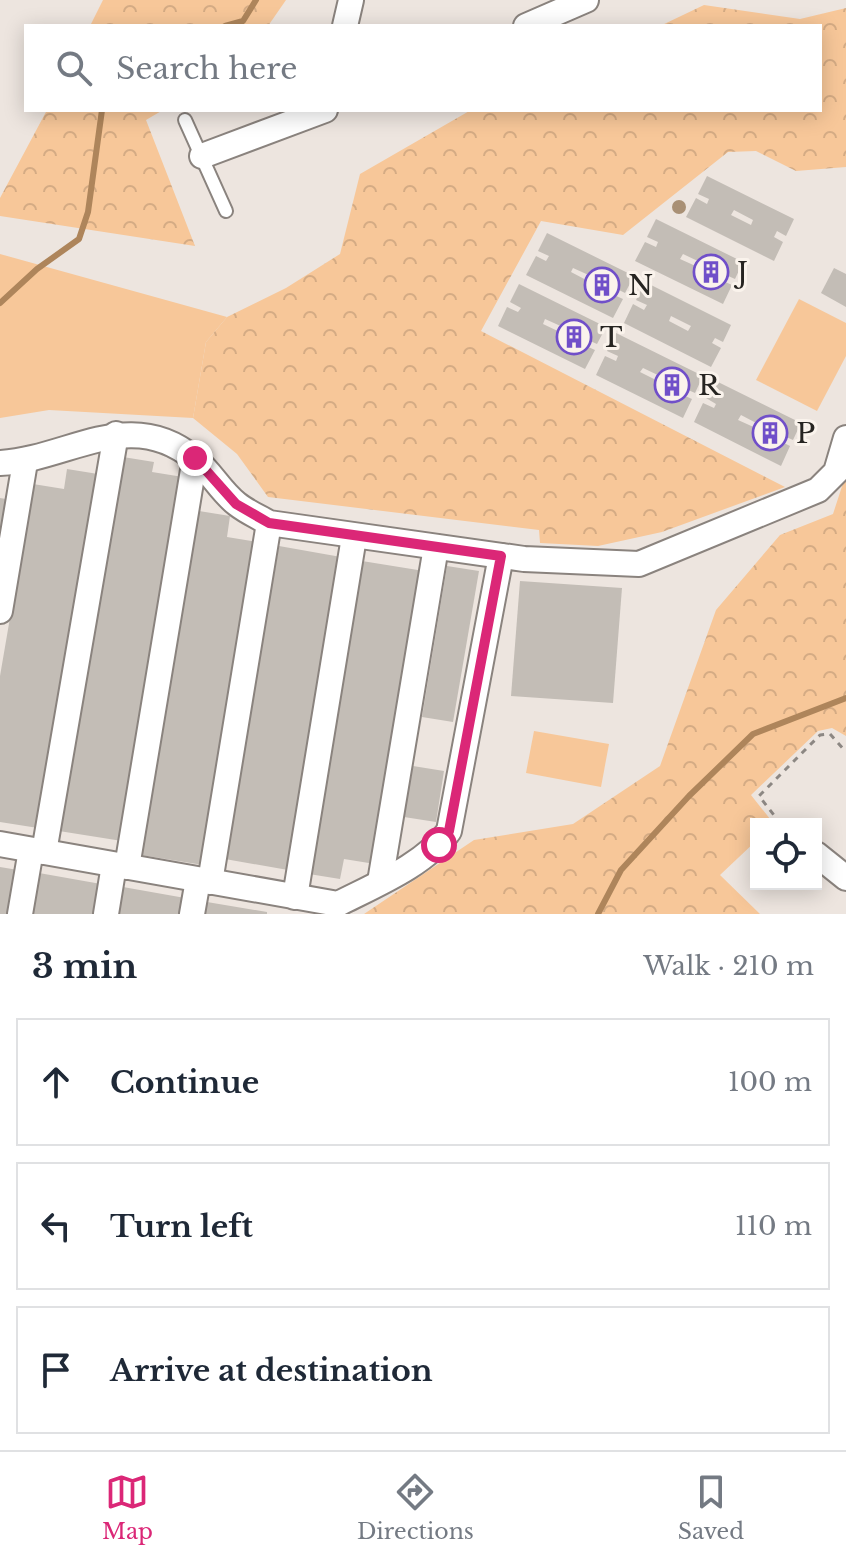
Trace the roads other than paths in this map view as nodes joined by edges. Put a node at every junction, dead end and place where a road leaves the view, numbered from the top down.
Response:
1 (351, 0) edge
2 (586, 0) edge
3 (345, 24) edge
4 (531, 24) edge
5 (320, 112) edge
6 (185, 120) dead end
7 (202, 156) junction
8 (226, 211) dead end
9 (116, 434) junction
10 (846, 438) edge
11 (195, 458) junction
12 (25, 462) junction
13 (0, 463) edge
14 (269, 523) junction
15 (354, 537) junction
16 (436, 547) junction
17 (501, 556) junction
18 (0, 611) edge
19 (0, 844) edge
20 (38, 851) junction
21 (822, 859) edge
22 (121, 866) junction
23 (846, 878) edge
24 (204, 881) junction
25 (380, 882) junction
26 (284, 902) edge
27 (337, 909) edge
28 (20, 914) edge
29 (106, 914) edge
30 (192, 914) edge

1 - 3 street
2 - 4 street
5 - 7 street
6 - 7 lane
7 - 8 lane
9 - 11 street
9 - 12 street
9 - 20 street
10 - 17 street
11 - 14 street
11 - 22 street
12 - 13 street
12 - 18 street
14 - 15 street
14 - 24 street
15 - 16 street
15 - 26 street
16 - 17 street
16 - 25 street
17 - 25 street
19 - 20 street
20 - 22 street
20 - 28 street
21 - 23 street
22 - 24 street
22 - 29 street
24 - 26 street
24 - 30 street
25 - 27 street
26 - 27 street

